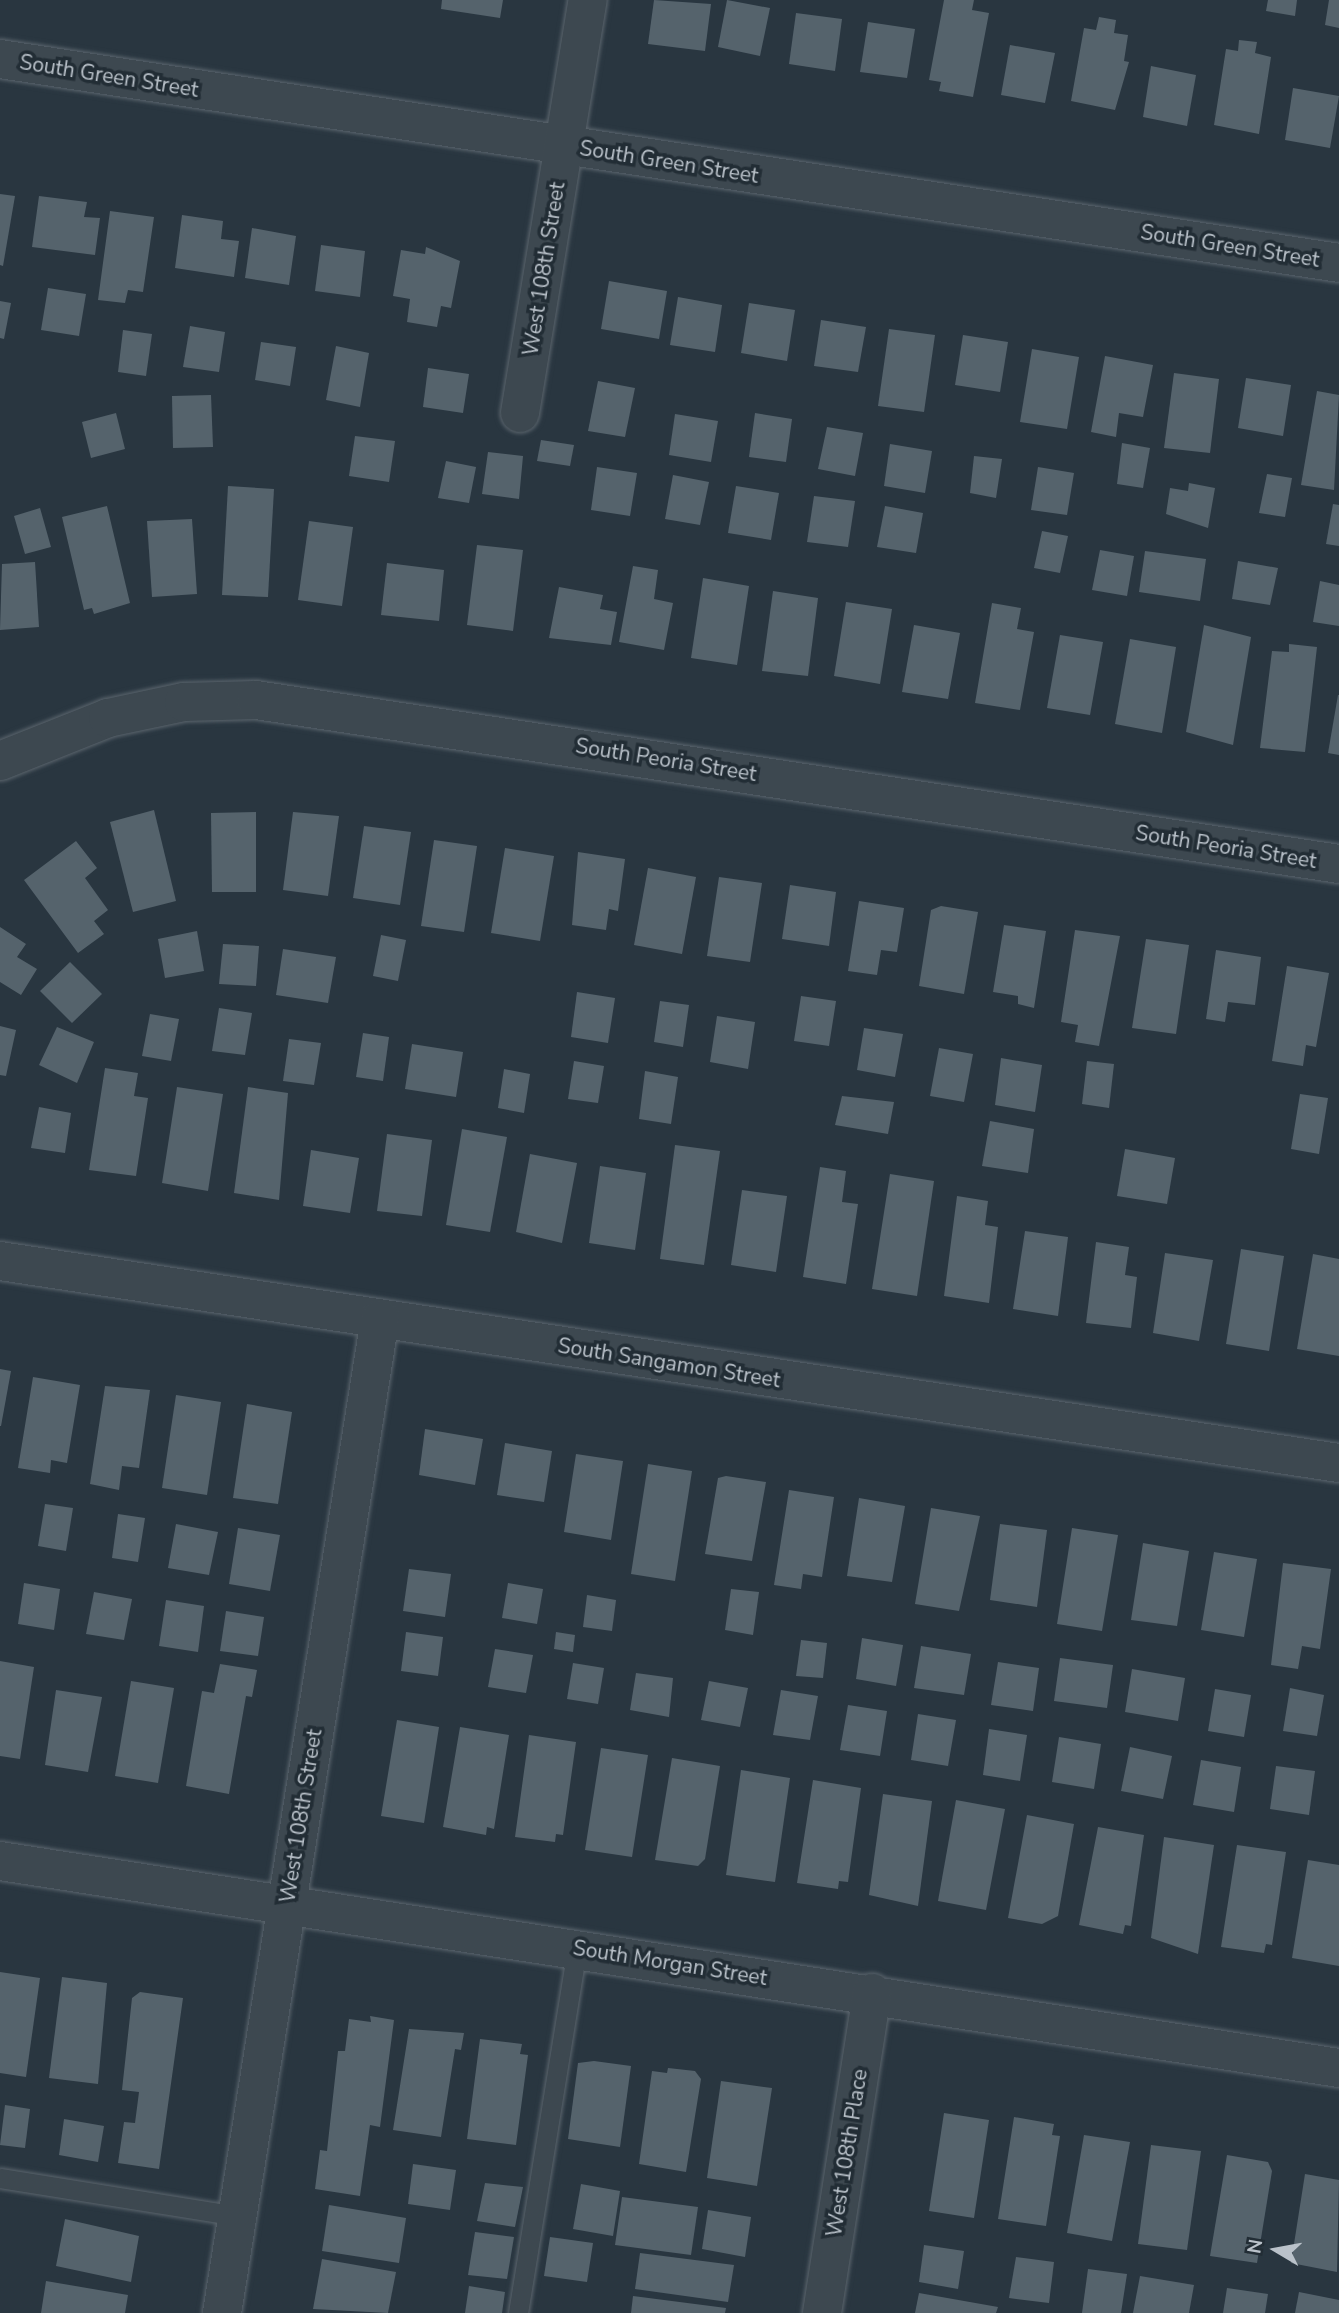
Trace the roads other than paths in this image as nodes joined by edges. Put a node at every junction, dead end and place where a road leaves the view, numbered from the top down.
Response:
1 (588, 0) edge
2 (0, 59) edge
3 (564, 146) junction
4 (1339, 263) edge
5 (520, 413) dead end
6 (0, 761) edge
7 (1339, 864) edge
8 (0, 1261) edge
9 (380, 1320) junction
10 (1339, 1463) edge
11 (0, 1861) edge
12 (287, 1904) junction
13 (577, 1949) junction
14 (872, 1993) junction
15 (1339, 2068) edge
16 (0, 2178) edge
17 (237, 2216) junction
18 (222, 2313) edge
19 (519, 2313) edge
20 (822, 2313) edge

1 - 3 street, West 108th Street
2 - 3 street, South Green Street
3 - 4 street, South Green Street
3 - 5 street, West 108th Street
6 - 7 street, South Peoria Street
8 - 9 street, South Sangamon Street
9 - 10 street, South Sangamon Street
9 - 12 street, West 108th Street
11 - 12 street, South Morgan Street
12 - 13 street, South Morgan Street
12 - 17 street, West 108th Street
13 - 14 street, South Morgan Street
13 - 19 lane
14 - 15 street, South Morgan Street
14 - 20 street, West 108th Place
16 - 17 lane
17 - 18 street, West 108th Street

